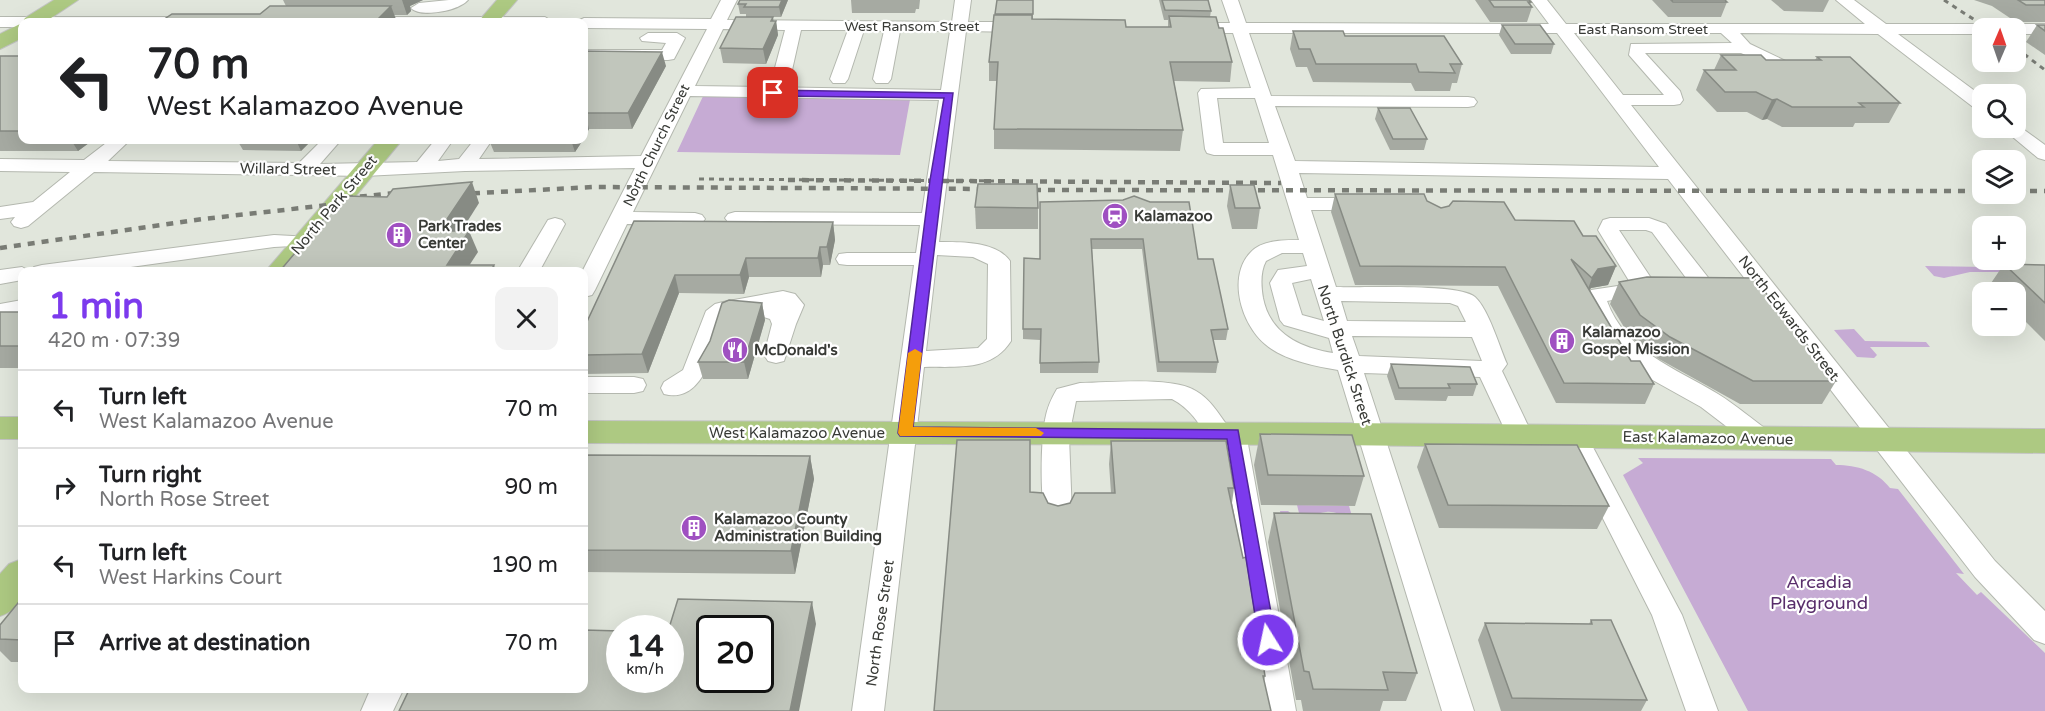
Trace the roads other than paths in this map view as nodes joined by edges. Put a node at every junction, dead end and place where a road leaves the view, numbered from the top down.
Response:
1 (68, 0) edge
2 (460, 0) edge
3 (507, 0) edge
4 (729, 0) edge
5 (963, 0) edge
6 (1230, 0) edge
7 (1539, 0) edge
8 (1844, 0) edge
9 (39, 18) edge
10 (349, 18) edge
11 (491, 18) edge
12 (0, 22) edge
13 (18, 22) edge
14 (588, 23) edge
15 (715, 25) junction
16 (794, 26) junction
17 (858, 26) junction
18 (894, 26) junction
19 (960, 27) junction
20 (1046, 27) edge
21 (1174, 28) edge
22 (1240, 28) junction
23 (1881, 28) junction
24 (2045, 28) edge
25 (1562, 29) junction
26 (1726, 29) junction
27 (18, 32) edge
28 (588, 38) edge
29 (0, 43) edge
30 (1741, 46) junction
31 (588, 55) edge
32 (1790, 70) edge
33 (781, 79) dead end
34 (839, 79) dead end
35 (882, 79) dead end
36 (683, 91) junction
37 (949, 95) junction
38 (1263, 97) junction
39 (1972, 98) edge
40 (1618, 100) junction
41 (1468, 102) dead end
42 (2024, 138) edge
43 (117, 144) edge
44 (328, 144) edge
45 (387, 144) edge
46 (441, 144) edge
47 (480, 144) edge
48 (2045, 154) edge
49 (1283, 158) junction
50 (647, 162) junction
51 (0, 165) edge
52 (465, 165) junction
53 (91, 166) junction
54 (423, 167) junction
55 (304, 169) junction
56 (364, 170) junction
57 (1674, 173) junction
58 (1297, 204) junction
59 (1383, 204) edge
60 (40, 207) junction
61 (0, 213) edge
62 (620, 218) junction
63 (735, 218) dead end
64 (695, 219) edge
65 (931, 219) junction
66 (21, 222) dead end
67 (555, 224) dead end
68 (304, 240) junction
69 (1310, 246) junction
70 (927, 254) junction
71 (847, 259) dead end
72 (78, 267) edge
73 (282, 267) edge
74 (531, 267) edge
75 (1319, 272) junction
76 (18, 275) edge
77 (0, 277) edge
78 (588, 282) edge
79 (1662, 284) junction
80 (1721, 286) junction
81 (1766, 289) junction
82 (1326, 294) junction
83 (18, 308) edge
84 (0, 311) edge
85 (1480, 330) junction
86 (1338, 331) junction
87 (776, 355) dead end
88 (914, 359) junction
89 (1348, 364) junction
90 (1489, 369) junction
91 (588, 385) edge
92 (634, 385) dead end
93 (673, 388) dead end
94 (0, 428) edge
95 (18, 428) edge
96 (588, 432) edge
97 (905, 433) junction
98 (1056, 433) junction
99 (1226, 433) junction
100 (1370, 434) junction
101 (1520, 436) junction
102 (1574, 436) junction
103 (1761, 439) junction
104 (1884, 441) junction
105 (2045, 441) edge
106 (1058, 516) edge
107 (18, 579) edge
108 (0, 600) edge
109 (2045, 631) edge
110 (386, 693) edge
111 (377, 711) edge
112 (868, 711) edge
113 (1280, 711) edge
114 (1458, 711) edge
115 (1702, 711) edge

1 - 9 main road
2 - 10 street
3 - 11 main road
4 - 15 street, North Church Street
5 - 19 street, North Rose Street
6 - 22 street, North Burdick Street
7 - 25 street, North Edwards Street
8 - 23 street
12 - 13 street
14 - 15 street, West Ransom Street
15 - 16 street, West Ransom Street
15 - 36 street, North Church Street
16 - 17 street, West Ransom Street
16 - 33 street
17 - 18 street, West Ransom Street
17 - 34 street
18 - 19 street, West Ransom Street
18 - 35 street
19 - 20 street, West Ransom Street
19 - 37 street, North Rose Street
21 - 22 street
22 - 25 street, East Ransom Street
22 - 38 street, North Burdick Street
23 - 24 street, East Ransom Street
23 - 26 street, East Ransom Street
23 - 39 street
25 - 26 street, East Ransom Street
25 - 40 street, North Edwards Street
26 - 30 street
27 - 29 main road
28 - 31 street
30 - 32 street
30 - 40 street
36 - 37 street
36 - 50 street, North Church Street
37 - 65 street, North Rose Street
38 - 41 street
38 - 49 street, North Burdick Street
38 - 49 street
40 - 57 street, North Edwards Street
42 - 48 street
43 - 53 street
44 - 55 street
45 - 56 main road, North Park Street
46 - 54 street
47 - 52 street
49 - 57 street
49 - 58 street, North Burdick Street
50 - 52 street, Willard Street
50 - 62 street, North Church Street
51 - 53 street, Willard Street
52 - 54 street, Willard Street
53 - 55 street, Willard Street
53 - 60 street
54 - 56 street, Willard Street
55 - 56 street, Willard Street
56 - 68 main road, North Park Street
57 - 81 street, North Edwards Street
58 - 59 street
58 - 69 street, North Burdick Street
60 - 61 street
60 - 66 street
62 - 64 street
62 - 78 street, North Church Street
63 - 65 street
65 - 70 street, North Rose Street
67 - 74 street
68 - 72 street
68 - 73 main road, North Park Street
69 - 75 street, North Burdick Street
69 - 89 street
70 - 71 street
70 - 88 street, North Rose Street
70 - 88 street
75 - 82 street, North Burdick Street
75 - 86 street
76 - 77 street
79 - 80 street
79 - 80 street
79 - 103 street
80 - 81 street
81 - 104 street, North Edwards Street
82 - 85 street
82 - 86 street, North Burdick Street
83 - 84 street
85 - 86 street
85 - 90 street
86 - 89 street, North Burdick Street
87 - 93 street
88 - 97 street, North Rose Street
89 - 90 street
89 - 100 street, North Burdick Street
90 - 101 street
91 - 92 street
94 - 95 main road
96 - 97 main road, West Kalamazoo Avenue
97 - 98 main road, West Kalamazoo Avenue
97 - 112 street, North Rose Street
98 - 99 main road, West Kalamazoo Avenue
98 - 99 street
98 - 106 street
99 - 100 main road, West Kalamazoo Avenue
99 - 113 street
100 - 101 main road, East Kalamazoo Avenue
100 - 114 street, North Burdick Street
101 - 102 main road, East Kalamazoo Avenue
102 - 103 main road, East Kalamazoo Avenue
102 - 115 street
103 - 104 main road, East Kalamazoo Avenue
104 - 105 main road, East Kalamazoo Avenue
104 - 109 street, North Edwards Street
107 - 108 main road
110 - 111 street

